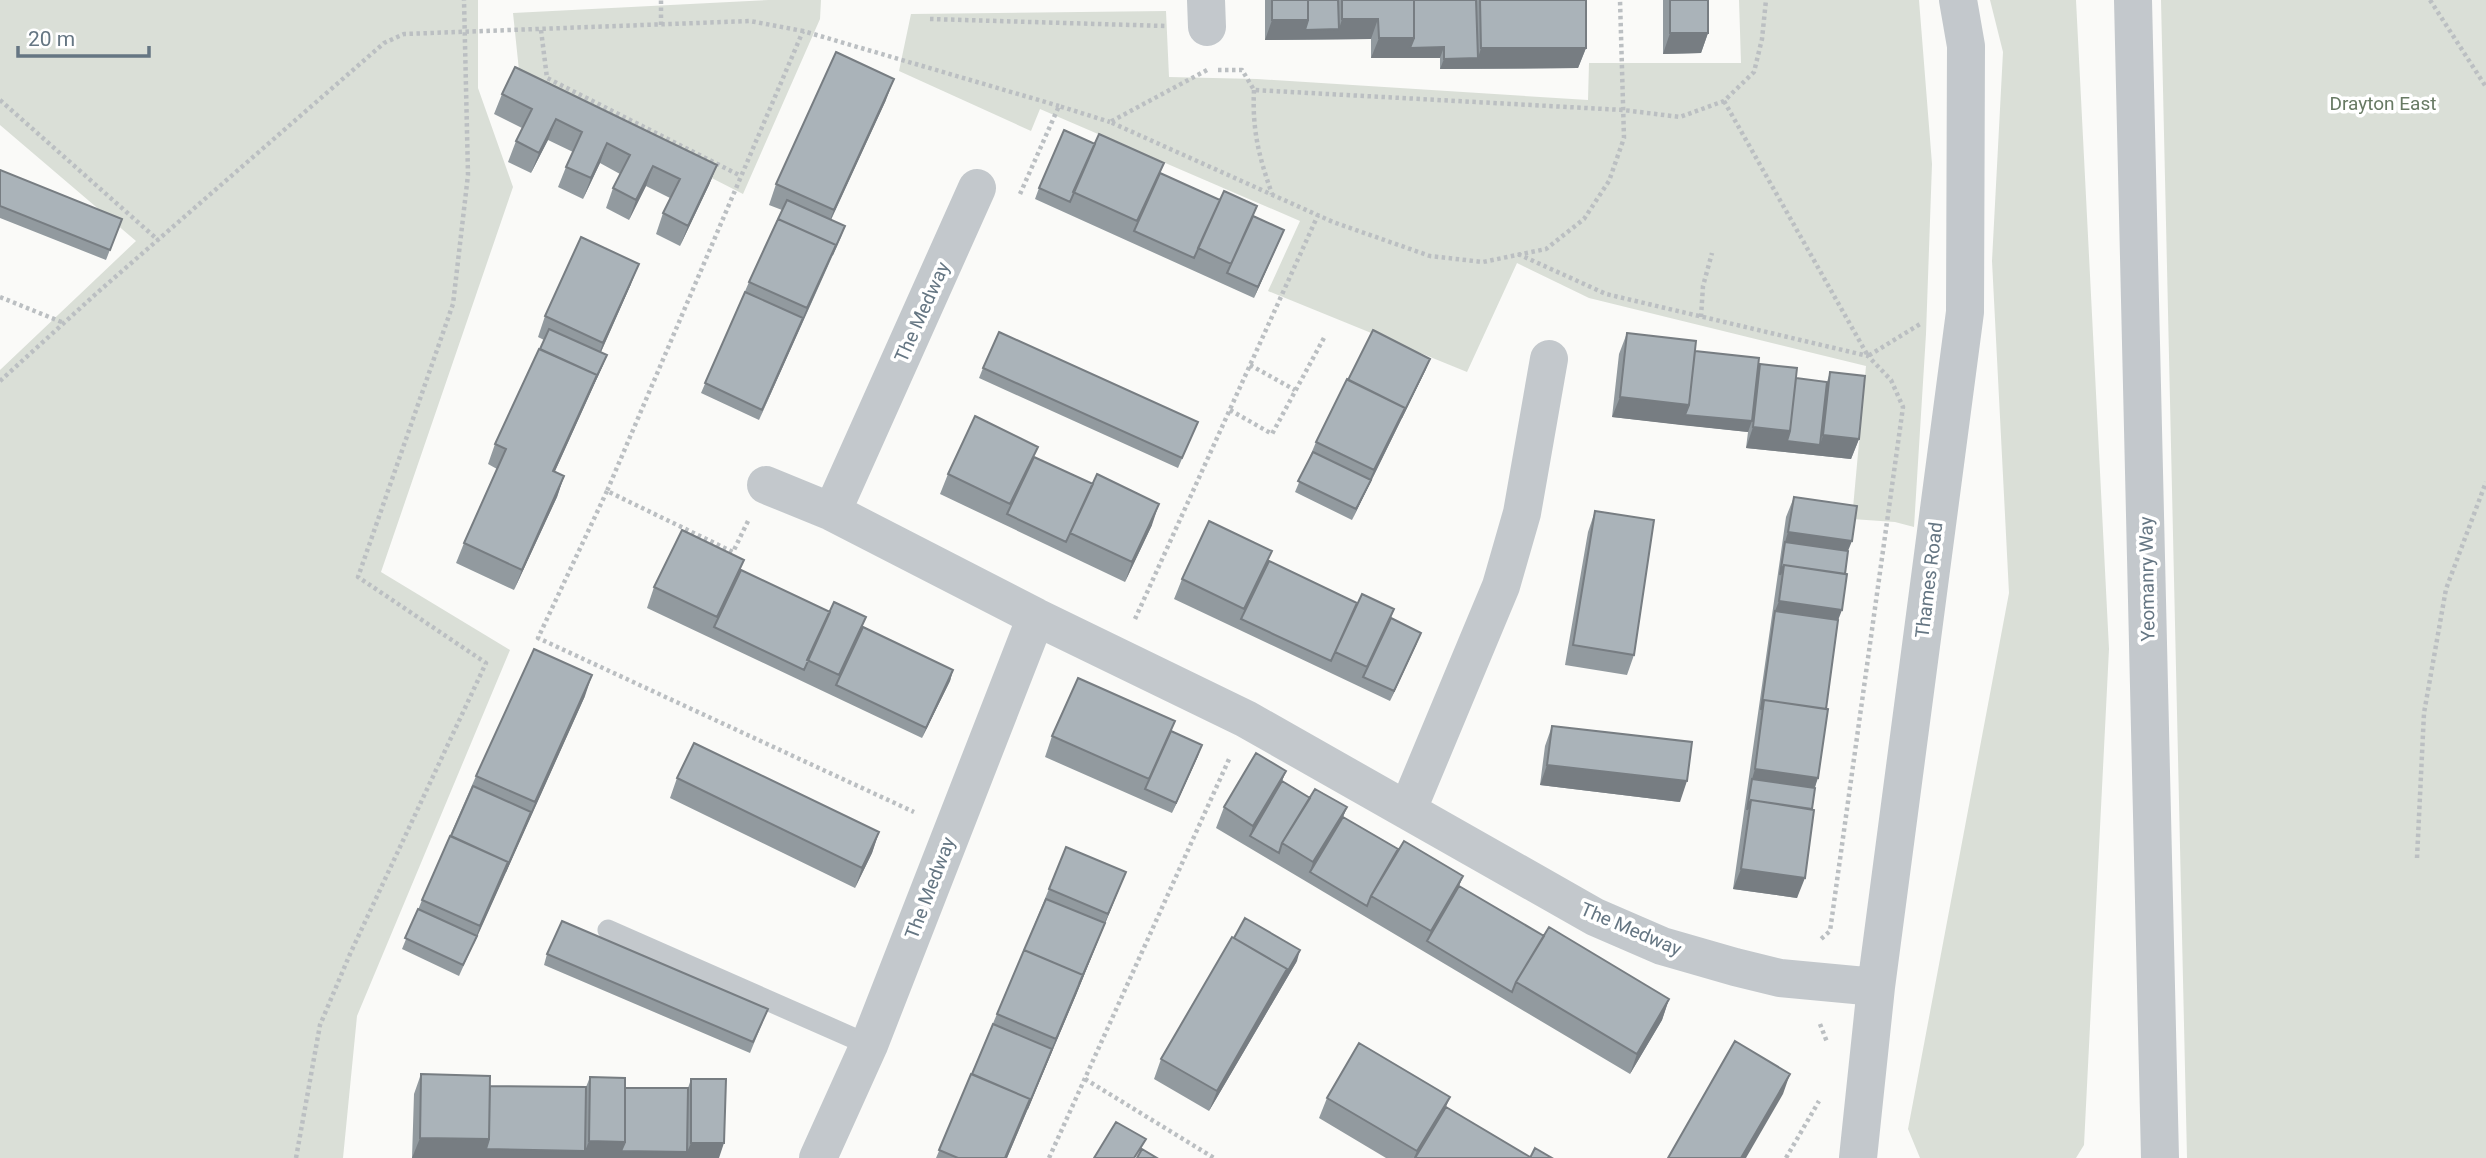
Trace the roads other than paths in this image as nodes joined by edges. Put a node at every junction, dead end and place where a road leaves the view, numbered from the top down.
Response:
1 (1958, 0) edge
2 (2133, 0) edge
3 (976, 188) road end
4 (1549, 359) dead end
5 (766, 485) road end
6 (832, 512) junction
7 (1036, 617) junction
8 (1408, 809) junction
9 (608, 930) dead end
10 (1876, 987) junction
11 (869, 1045) junction
12 (818, 1158) edge
13 (1858, 1158) edge
14 (2160, 1158) edge

1 - 10 street, Thames Road
2 - 14 street, Yeomanry Way
3 - 6 street, The Medway
4 - 8 street
5 - 6 street, The Medway
6 - 7 street, The Medway
7 - 8 street, The Medway
7 - 11 street, The Medway
8 - 10 street, The Medway
9 - 11 lane
10 - 13 street, Thames Road
11 - 12 street, The Medway

